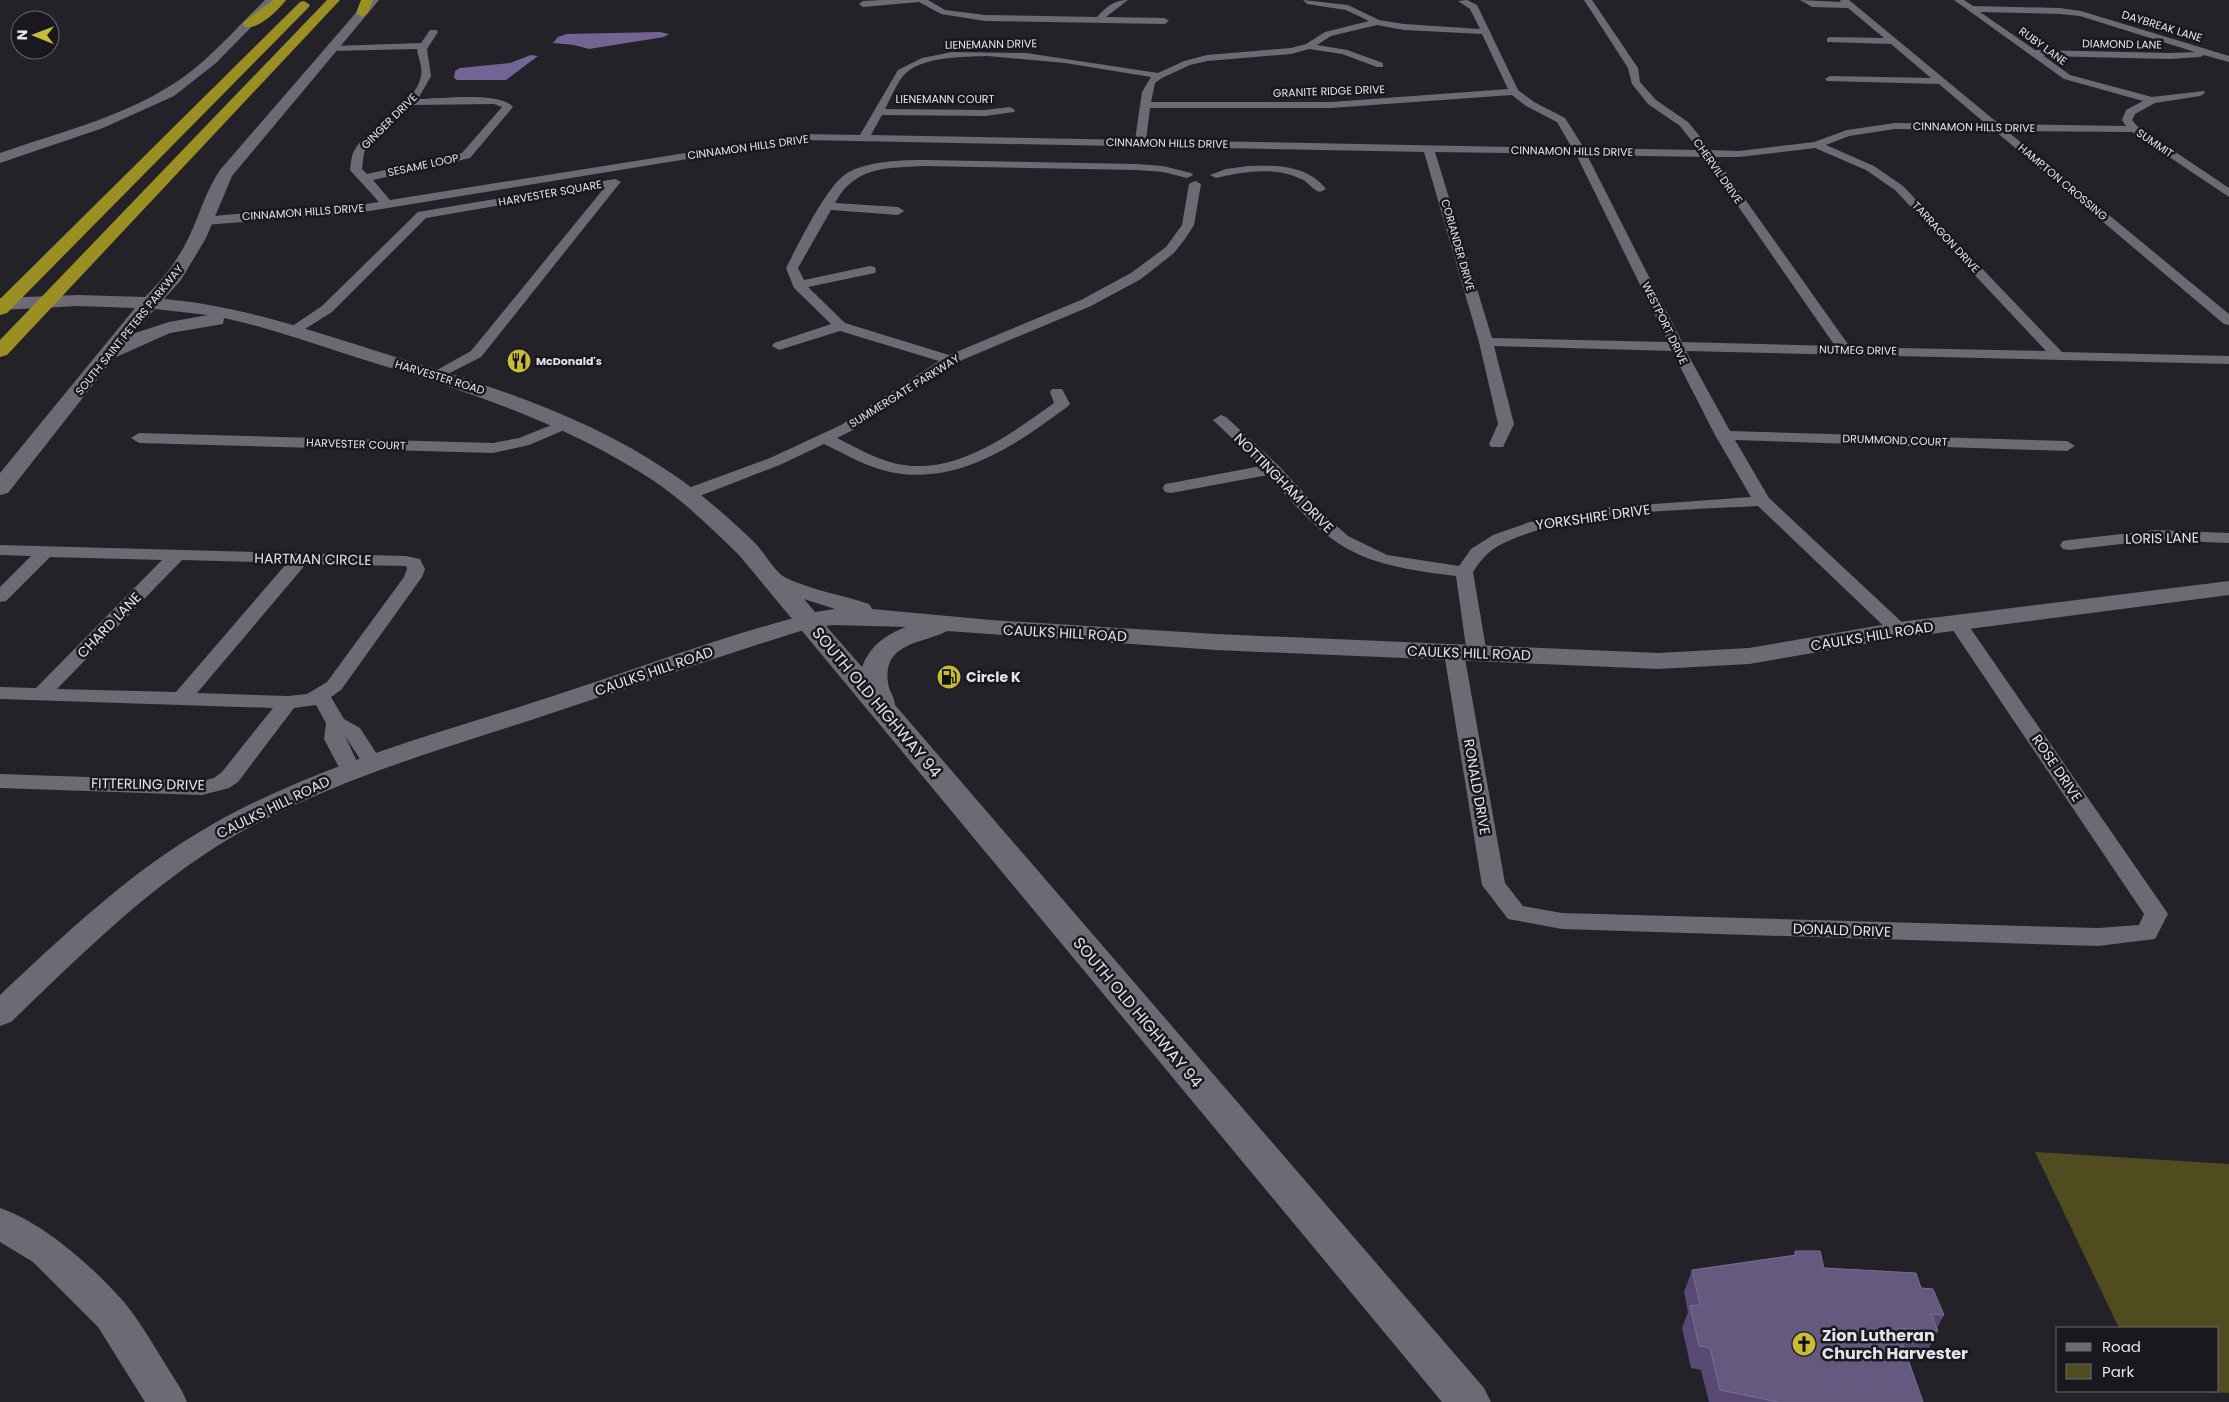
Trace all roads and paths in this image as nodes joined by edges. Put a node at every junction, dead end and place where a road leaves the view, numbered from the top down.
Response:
1 (272, 0) edge
2 (280, 0) edge
3 (309, 0) edge
4 (334, 0) edge
5 (373, 0) edge
6 (916, 0) edge
7 (922, 0) edge
8 (1124, 0) edge
9 (1588, 0) edge
10 (1804, 0) edge
11 (1958, 0) edge
12 (1307, 1) dead end
13 (1462, 1) edge
14 (1848, 2) edge
15 (863, 4) dead end
16 (364, 7) edge
17 (1970, 9) junction
18 (1099, 20) junction
19 (1165, 21) dead end
20 (1378, 22) junction
21 (249, 24) junction
22 (433, 32) dead end
23 (1487, 32) junction
24 (1830, 40) dead end
25 (1894, 41) junction
26 (424, 44) junction
27 (1309, 46) junction
28 (335, 47) junction
29 (2032, 53) junction
30 (2210, 53) junction
31 (2229, 59) edge
32 (1380, 64) dead end
33 (1159, 76) junction
34 (1830, 79) dead end
35 (1942, 81) junction
36 (1514, 92) junction
37 (2200, 93) dead end
38 (2152, 100) junction
39 (408, 102) junction
40 (1144, 105) junction
41 (1010, 110) dead end
42 (880, 112) junction
43 (1997, 128) junction
44 (2134, 129) junction
45 (864, 138) junction
46 (1140, 142) junction
47 (1816, 145) junction
48 (1429, 148) junction
49 (1580, 151) junction
50 (1705, 154) junction
51 (0, 158) edge
52 (1196, 176) junction
53 (364, 178) junction
54 (1320, 189) dead end
55 (2229, 193) edge
56 (387, 204) junction
57 (827, 206) junction
58 (898, 211) dead end
59 (204, 221) junction
60 (870, 270) dead end
61 (185, 283) junction
62 (799, 285) junction
63 (152, 302) junction
64 (0, 304) edge
65 (0, 309) edge
66 (208, 310) junction
67 (252, 319) junction
68 (2229, 321) edge
69 (840, 326) junction
70 (292, 331) junction
71 (16, 333) junction
72 (1486, 342) junction
73 (779, 346) dead end
74 (1677, 346) junction
75 (1845, 350) junction
76 (0, 351) edge
77 (2058, 355) junction
78 (103, 360) junction
79 (950, 360) junction
80 (2229, 360) edge
81 (0, 368) edge
82 (435, 376) junction
83 (1056, 392) dead end
84 (1221, 420) dead end
85 (569, 424) junction
86 (1723, 435) junction
87 (139, 438) dead end
88 (824, 438) junction
89 (1497, 444) dead end
90 (2067, 446) dead end
91 (1273, 469) junction
92 (0, 488) edge
93 (1171, 488) dead end
94 (686, 495) junction
95 (1762, 501) junction
96 (2228, 539) edge
97 (2069, 545) dead end
98 (0, 550) edge
99 (46, 551) junction
100 (177, 555) junction
101 (300, 559) junction
102 (1464, 572) junction
103 (775, 583) junction
104 (2229, 588) edge
105 (0, 597) edge
106 (905, 619) junction
107 (809, 621) junction
108 (1957, 623) junction
109 (951, 624) junction
110 (1898, 630) junction
111 (1466, 653) junction
112 (0, 693) edge
113 (41, 694) junction
114 (321, 697) junction
115 (182, 698) junction
116 (288, 702) junction
117 (884, 708) junction
118 (361, 766) junction
119 (0, 780) edge
120 (1516, 913) joint
121 (2156, 914) joint
122 (0, 1014) edge
123 (0, 1223) edge
124 (167, 1402) edge
125 (1469, 1402) edge

1 - 21 main road
2 - 21 highway
3 - 65 highway
4 - 71 highway
5 - 16 main road, SOUTH SAINT PETERS PARKWAY
6 - 15 street
7 - 18 street
8 - 18 street
9 - 50 street, CHERVIL DRIVE
10 - 14 street, HAMPTON CROSSING
11 - 17 street, RUBY LANE
12 - 20 street
13 - 23 street
14 - 25 street, HAMPTON CROSSING
16 - 28 main road, SOUTH SAINT PETERS PARKWAY
17 - 29 street, RUBY LANE
17 - 30 street, DAYBREAK LANE
18 - 19 street
20 - 23 street
20 - 27 street
21 - 51 main road
22 - 26 street
23 - 36 street
24 - 25 street
25 - 35 street, HAMPTON CROSSING
26 - 28 street
26 - 39 street, GINGER DRIVE
27 - 32 street
27 - 33 street
28 - 59 main road, SOUTH SAINT PETERS PARKWAY
29 - 30 street, DIAMOND LANE
29 - 38 street, RUBY LANE
30 - 31 street, DAYBREAK LANE
33 - 40 street
33 - 42 street, LIENEMANN DRIVE
34 - 35 street
35 - 43 street, HAMPTON CROSSING
36 - 40 street, GRANITE RIDGE DRIVE
36 - 49 street, WESTPORT DRIVE
37 - 38 street, SUMMIT
38 - 44 street, SUMMIT
39 - 53 street, GINGER DRIVE
39 - 53 street, SESAME LOOP
40 - 46 street
41 - 42 street, LIENEMANN COURT
42 - 45 street, LIENEMANN DRIVE
43 - 44 street, CINNAMON HILLS DRIVE
43 - 47 street, CINNAMON HILLS DRIVE
43 - 68 street, HAMPTON CROSSING
44 - 55 street, SUMMIT
45 - 46 street, CINNAMON HILLS DRIVE
45 - 56 street, CINNAMON HILLS DRIVE
46 - 48 street, CINNAMON HILLS DRIVE
47 - 50 street, CINNAMON HILLS DRIVE
47 - 77 street, TARRAGON DRIVE
48 - 49 street, CINNAMON HILLS DRIVE
48 - 72 street, CORIANDER DRIVE
49 - 50 street, CINNAMON HILLS DRIVE
49 - 74 street, WESTPORT DRIVE
50 - 75 street, CHERVIL DRIVE
52 - 54 street
52 - 57 street
52 - 79 street, SUMMERGATE PARKWAY
53 - 56 street, GINGER DRIVE
56 - 59 street, CINNAMON HILLS DRIVE
57 - 58 street
57 - 62 street
59 - 61 main road, SOUTH SAINT PETERS PARKWAY
60 - 62 street
61 - 63 main road, SOUTH SAINT PETERS PARKWAY
61 - 66 main road
62 - 69 street
63 - 64 main road, HARVESTER ROAD
63 - 66 main road, HARVESTER ROAD
63 - 78 main road, SOUTH SAINT PETERS PARKWAY
66 - 67 main road, HARVESTER ROAD
67 - 70 main road, HARVESTER ROAD
67 - 78 main road
69 - 73 street
69 - 79 street
70 - 82 main road, HARVESTER ROAD
70 - 82 street, HARVESTER SQUARE
71 - 76 highway
71 - 81 highway
72 - 74 street, NUTMEG DRIVE
72 - 89 street, CORIANDER DRIVE
74 - 75 street, NUTMEG DRIVE
74 - 86 street, WESTPORT DRIVE
75 - 77 street, NUTMEG DRIVE
77 - 80 street, NUTMEG DRIVE
78 - 92 main road, SOUTH SAINT PETERS PARKWAY
79 - 88 street, SUMMERGATE PARKWAY
82 - 85 main road, HARVESTER ROAD
83 - 88 street
84 - 91 street, NOTTINGHAM DRIVE
85 - 87 street, HARVESTER COURT
85 - 94 main road, HARVESTER ROAD
86 - 90 street, DRUMMOND COURT
86 - 95 street, WESTPORT DRIVE
88 - 94 street, SUMMERGATE PARKWAY
91 - 93 street
91 - 102 street, NOTTINGHAM DRIVE
94 - 103 main road, HARVESTER ROAD
95 - 102 street, YORKSHIRE DRIVE
95 - 110 street, WESTPORT DRIVE
96 - 97 street, LORIS LANE
98 - 99 street, HARTMAN CIRCLE
99 - 100 street, HARTMAN CIRCLE
99 - 105 street
100 - 101 street, HARTMAN CIRCLE
100 - 113 street, CHARD LANE
101 - 114 street, HARTMAN CIRCLE
101 - 115 street
102 - 111 street
103 - 106 main road
103 - 107 main road, HARVESTER ROAD
104 - 108 main road, CAULKS HILL ROAD
106 - 107 main road, CAULKS HILL ROAD
106 - 109 main road, CAULKS HILL ROAD
107 - 117 main road, SOUTH OLD HIGHWAY 94
107 - 118 street, CAULKS HILL ROAD
108 - 110 main road, CAULKS HILL ROAD
108 - 121 street, ROSE DRIVE
109 - 111 main road, CAULKS HILL ROAD
109 - 117 main road
110 - 111 main road, CAULKS HILL ROAD
111 - 120 street, RONALD DRIVE
112 - 113 street
113 - 115 street
114 - 116 street
114 - 118 street
115 - 116 street
116 - 119 street, FITTERLING DRIVE
117 - 125 main road, SOUTH OLD HIGHWAY 94
118 - 122 street, CAULKS HILL ROAD
120 - 121 street, DONALD DRIVE
123 - 124 street

